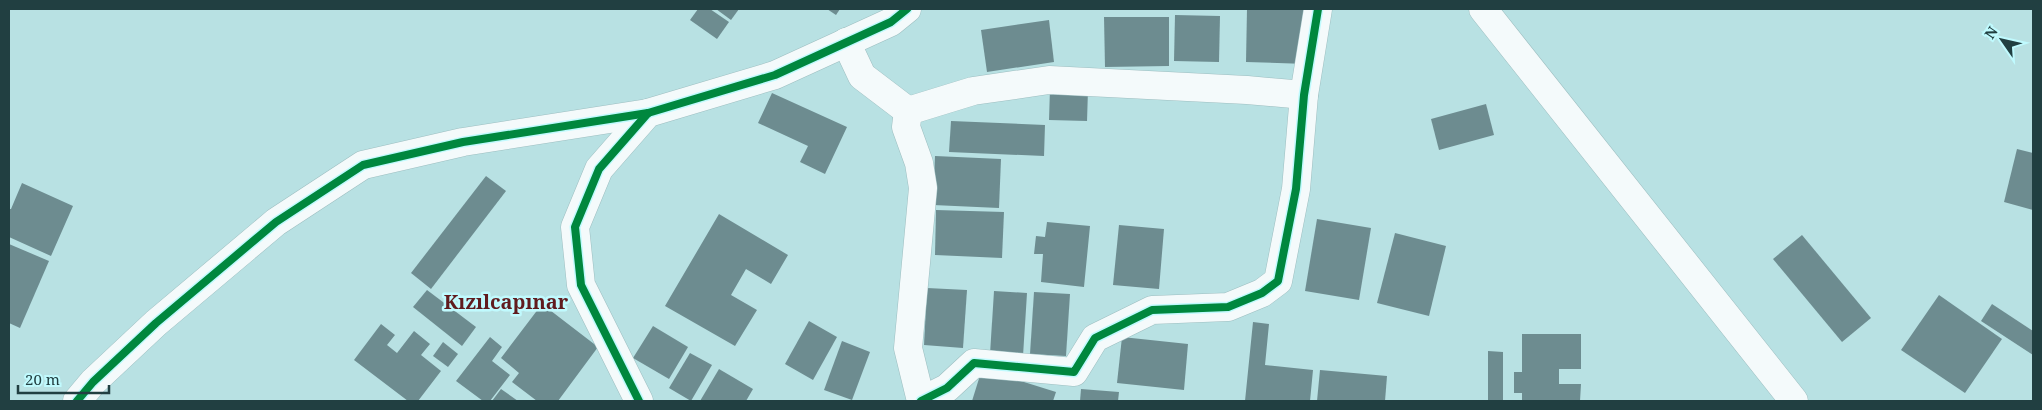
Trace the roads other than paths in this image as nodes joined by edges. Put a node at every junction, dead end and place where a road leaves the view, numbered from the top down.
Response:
1 (907, 9) edge
2 (1318, 9) edge
3 (1483, 9) edge
4 (846, 42) junction
5 (1304, 95) junction
6 (908, 111) junction
7 (648, 113) junction
8 (77, 401) edge
9 (639, 401) edge
10 (921, 401) edge
11 (1794, 401) edge

1 - 4 street
2 - 5 street
3 - 11 street
4 - 6 street
4 - 7 street
5 - 6 street
5 - 10 street
6 - 10 street
7 - 8 street
7 - 9 street

